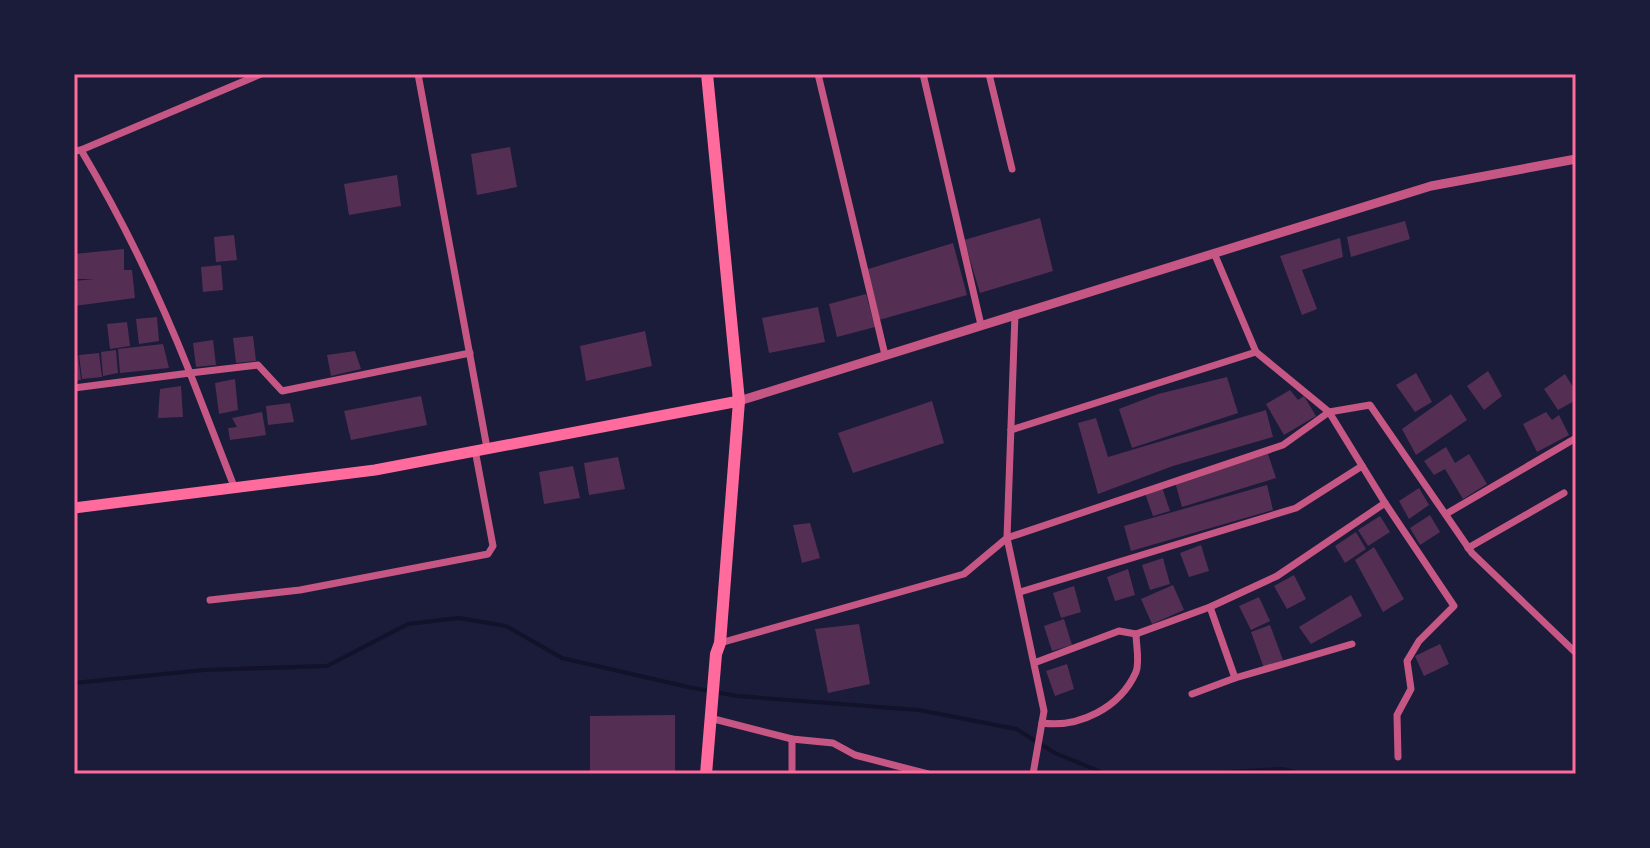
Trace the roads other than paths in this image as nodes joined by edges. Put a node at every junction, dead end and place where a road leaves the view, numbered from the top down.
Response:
1 (261, 74) edge
2 (418, 74) edge
3 (707, 74) edge
4 (818, 74) edge
5 (923, 74) edge
6 (989, 74) edge
7 (77, 150) edge
8 (1576, 159) edge
9 (1012, 169) dead end
10 (1214, 253) junction
11 (1015, 314) junction
12 (981, 325) junction
13 (1256, 352) junction
14 (470, 353) junction
15 (885, 355) junction
16 (190, 373) junction
17 (74, 388) edge
18 (739, 401) junction
19 (1329, 412) junction
20 (1011, 430) junction
21 (1576, 438) edge
22 (481, 449) junction
23 (1362, 466) junction
24 (235, 489) junction
25 (1564, 493) dead end
26 (1385, 503) junction
27 (74, 508) edge
28 (1446, 514) junction
29 (1007, 538) junction
30 (1468, 548) junction
31 (1020, 592) junction
32 (210, 600) dead end
33 (1210, 607) junction
34 (1136, 634) junction
35 (1352, 644) dead end
36 (718, 649) junction
37 (1576, 652) edge
38 (1034, 663) junction
39 (1235, 678) junction
40 (1192, 694) dead end
41 (710, 716) junction
42 (1042, 723) junction
43 (792, 739) junction
44 (1398, 757) dead end
45 (706, 774) edge
46 (792, 774) edge
47 (928, 774) edge
48 (1033, 774) edge

1 - 7 street
2 - 14 street
3 - 18 highway
4 - 15 street
5 - 12 street
6 - 9 street
7 - 16 street
8 - 10 street
10 - 11 street
10 - 13 street
11 - 12 street
11 - 20 street
12 - 15 street
13 - 19 street
13 - 20 street
14 - 16 street
14 - 22 street
15 - 18 street
16 - 17 street
16 - 24 street
18 - 22 main road
18 - 36 highway
19 - 23 street
19 - 28 street
19 - 29 street
20 - 29 street
21 - 28 street
22 - 24 main road
22 - 32 street
23 - 26 street
23 - 31 street
24 - 27 main road
25 - 30 street
26 - 33 street
26 - 44 street
28 - 30 street
29 - 31 street
29 - 36 street
30 - 37 street
31 - 38 street
33 - 34 street
33 - 39 street
34 - 38 street
34 - 42 street
35 - 39 street
36 - 41 highway
38 - 42 street
39 - 40 street
41 - 43 street
41 - 45 highway
42 - 48 street
43 - 46 street
43 - 47 street

